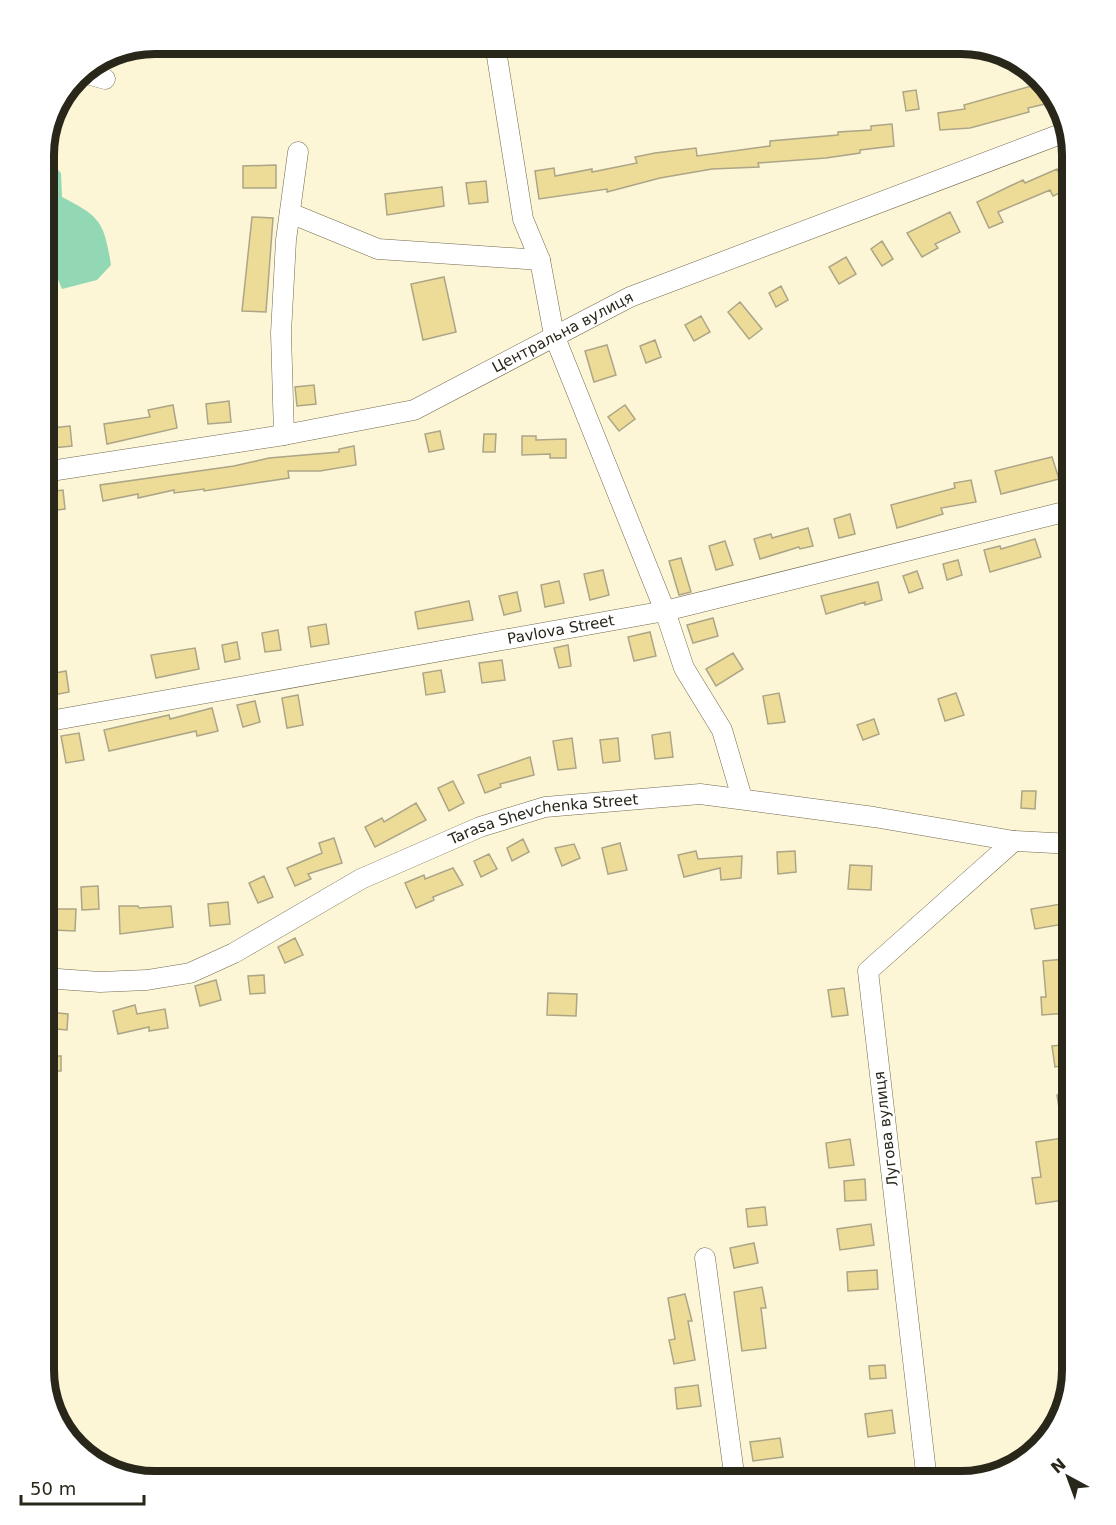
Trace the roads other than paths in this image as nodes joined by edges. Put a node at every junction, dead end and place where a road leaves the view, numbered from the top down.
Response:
1 (497, 54) edge
2 (94, 76) edge
3 (105, 79) dead end
4 (1060, 134) edge
5 (298, 152) dead end
6 (290, 213) junction
7 (540, 260) junction
8 (554, 335) junction
9 (284, 435) junction
10 (54, 470) edge
11 (1062, 512) edge
12 (665, 611) junction
13 (54, 720) edge
14 (742, 798) junction
15 (1014, 841) junction
16 (1062, 843) edge
17 (54, 979) edge
18 (705, 1258) dead end
19 (734, 1471) edge
20 (926, 1471) edge

1 - 7 street
2 - 3 street
4 - 8 street, Центральна вулиця
5 - 6 street
6 - 7 street
6 - 9 street
7 - 8 street
8 - 9 street, Центральна вулиця
8 - 12 street
9 - 10 street, Центральна вулиця
11 - 12 street, Pavlova Street
12 - 13 street, Pavlova Street
12 - 14 street
14 - 15 street, Tarasa Shevchenka Street
14 - 17 street, Tarasa Shevchenka Street
15 - 16 street, Tarasa Shevchenka Street
15 - 20 street, Лугова вулиця
18 - 19 street

